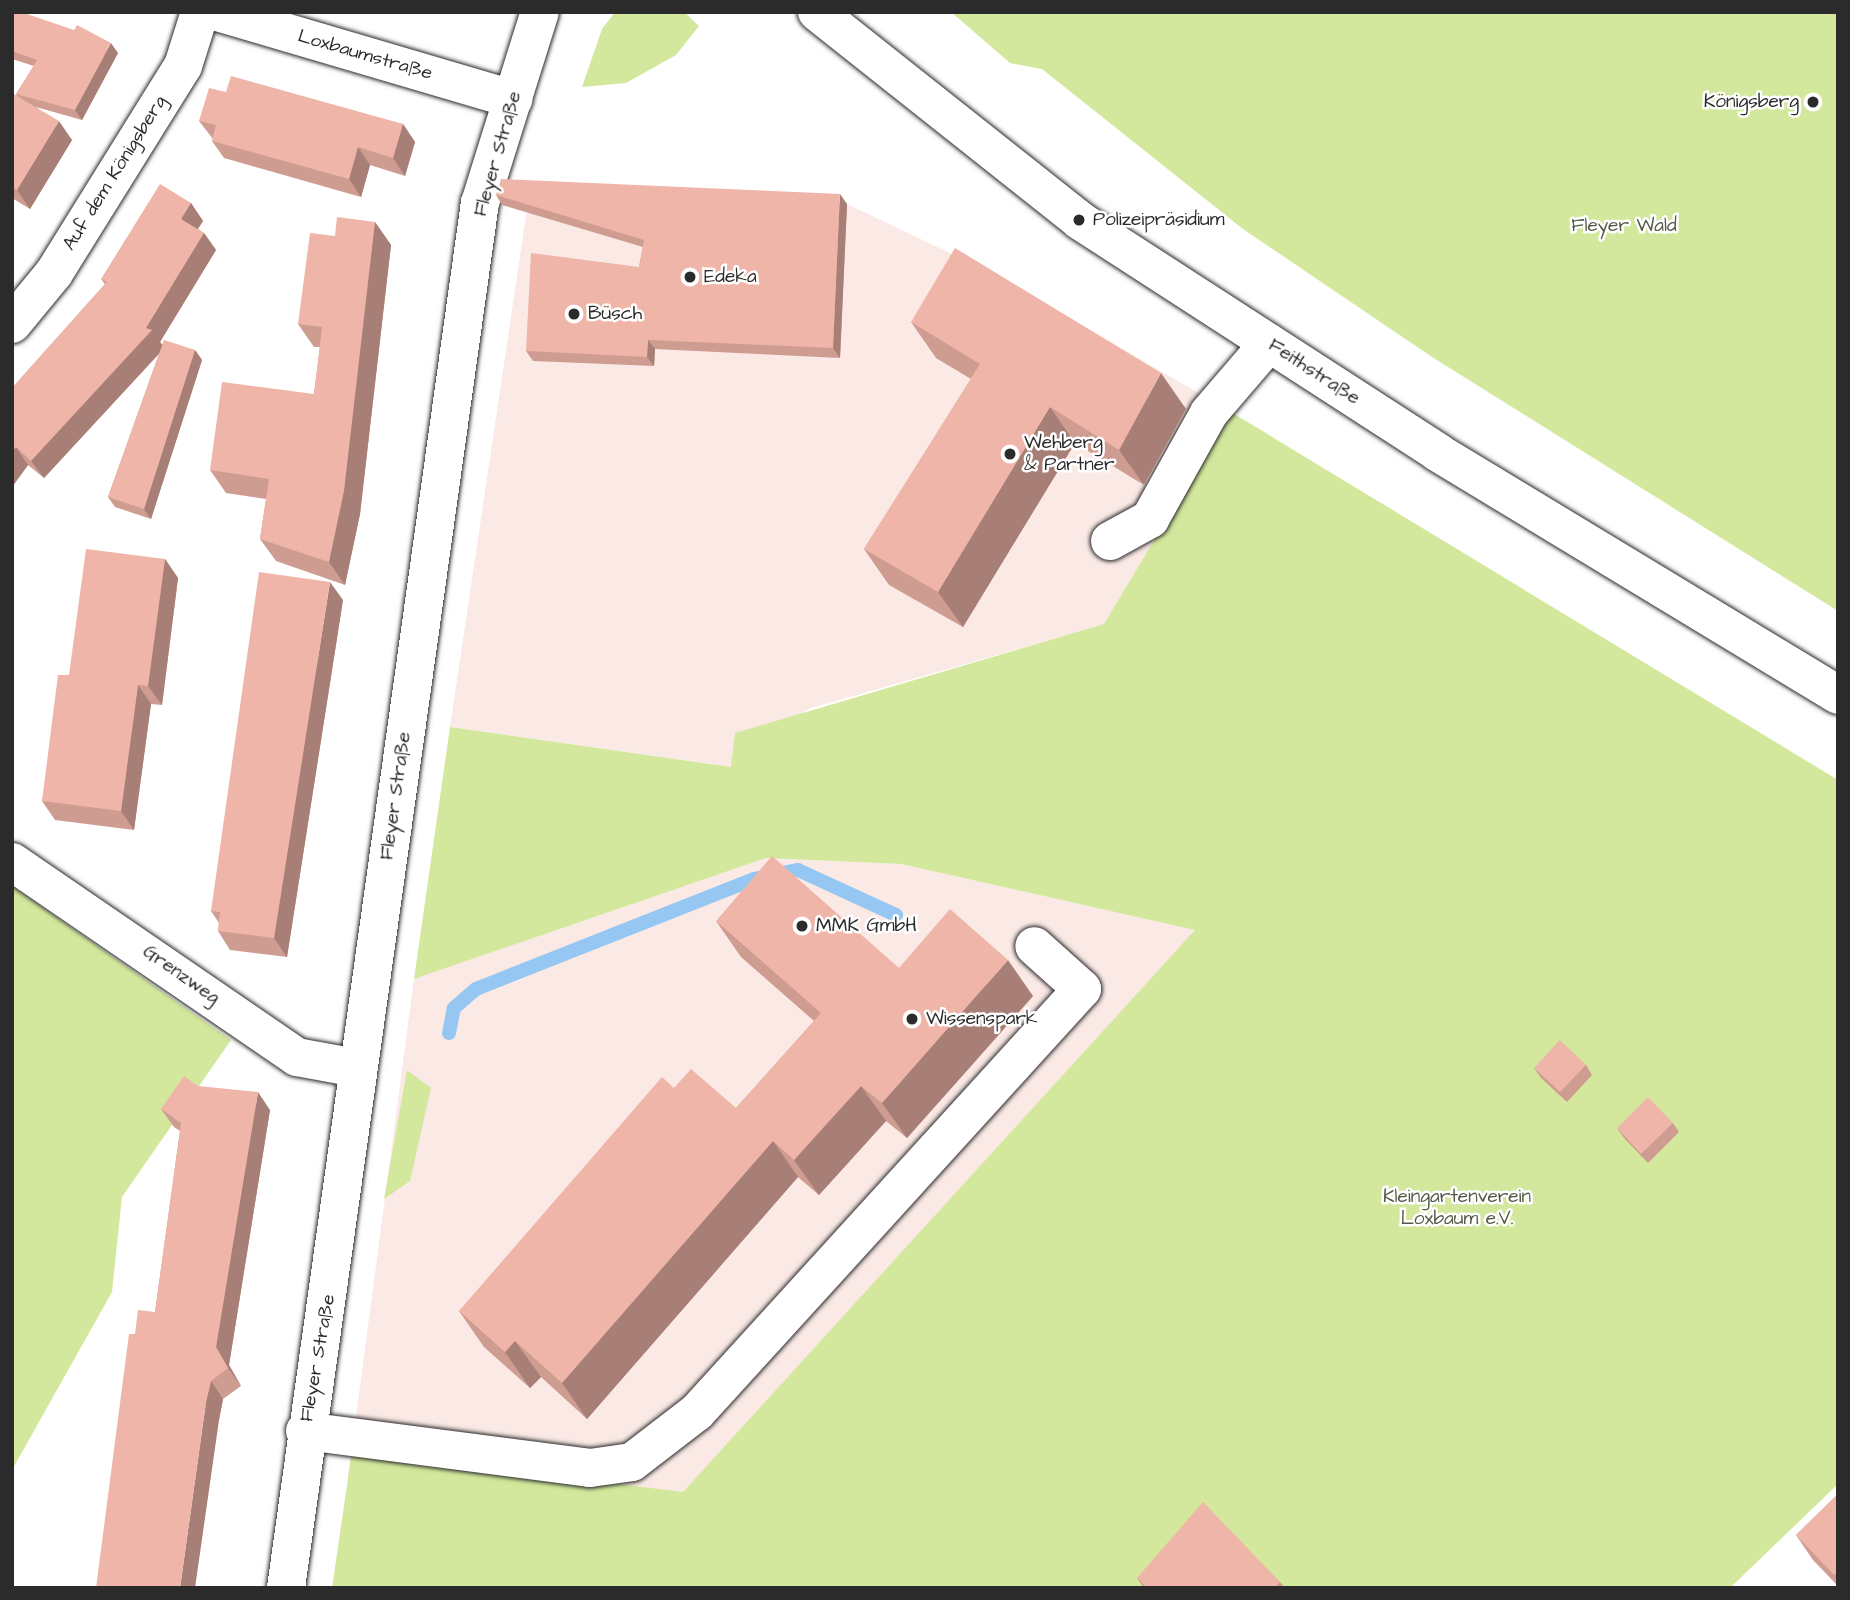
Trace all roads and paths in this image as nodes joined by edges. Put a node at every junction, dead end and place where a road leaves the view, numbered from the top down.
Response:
1 (200, 12) edge
2 (217, 12) edge
3 (540, 12) edge
4 (817, 12) edge
5 (513, 99) junction
6 (12, 324) edge
7 (1269, 343) junction
8 (1110, 541) dead end
9 (1838, 695) edge
10 (12, 862) edge
11 (1034, 946) dead end
12 (357, 1068) junction
13 (305, 1431) junction
14 (286, 1588) edge

1 - 6 street, Auf dem Königsberg
2 - 5 street, Loxbaumstraße
3 - 5 street, Fleyer Straße
4 - 7 street, Feithstraße
5 - 12 street, Fleyer Straße
7 - 8 street
7 - 9 street, Feithstraße
10 - 12 street, Grenzweg
11 - 13 street
12 - 13 street, Fleyer Straße
13 - 14 street, Fleyer Straße

